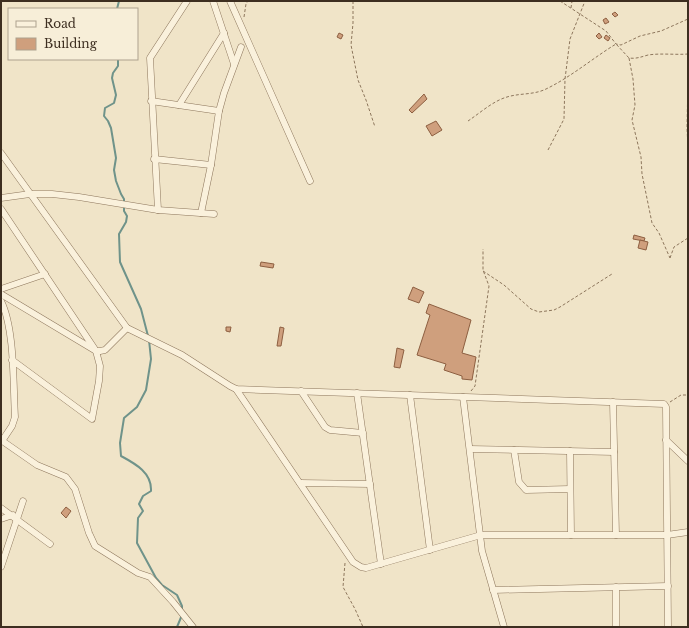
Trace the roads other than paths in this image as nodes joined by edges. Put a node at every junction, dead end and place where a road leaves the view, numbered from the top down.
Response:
1 (187, 1) edge
2 (213, 1) edge
3 (230, 1) edge
4 (224, 33) junction
5 (241, 47) dead end
6 (234, 64) junction
7 (151, 101) junction
8 (179, 105) junction
9 (219, 111) junction
10 (1, 153) edge
11 (154, 159) junction
12 (211, 165) junction
13 (310, 181) dead end
14 (30, 194) junction
15 (1, 198) edge
16 (1, 209) edge
17 (158, 210) junction
18 (201, 213) junction
19 (214, 214) dead end
20 (45, 274) junction
21 (1, 289) edge
22 (1, 294) edge
23 (1, 302) edge
24 (127, 328) junction
25 (96, 351) junction
26 (12, 360) junction
27 (236, 389) junction
28 (301, 391) junction
29 (357, 393) junction
30 (410, 395) junction
31 (465, 397) junction
32 (613, 402) junction
33 (363, 433) junction
34 (666, 440) junction
35 (2, 441) edge
36 (470, 448) junction
37 (514, 450) junction
38 (570, 451) junction
39 (614, 452) junction
40 (688, 461) edge
41 (300, 483) junction
42 (370, 484) junction
43 (570, 489) junction
44 (23, 501) dead end
45 (1, 508) edge
46 (20, 511) junction
47 (11, 516) junction
48 (1, 519) edge
49 (17, 520) junction
50 (688, 532) edge
51 (481, 535) junction
52 (571, 535) junction
53 (616, 535) junction
54 (668, 535) junction
55 (50, 544) dead end
56 (430, 550) junction
57 (381, 564) junction
58 (1, 567) edge
59 (668, 586) junction
60 (616, 587) junction
61 (493, 590) junction
62 (192, 627) edge
63 (504, 627) edge
64 (616, 627) edge
65 (668, 627) edge

1 - 7 street
2 - 4 street
3 - 13 street
4 - 6 street
4 - 8 street
5 - 6 street
6 - 9 street
7 - 8 street
7 - 11 street
8 - 9 street
9 - 12 street
10 - 14 street
11 - 12 street
11 - 17 street
12 - 18 street
14 - 15 street
14 - 17 street
14 - 24 street
16 - 20 street
17 - 18 street
18 - 19 street
20 - 21 street
20 - 25 street
22 - 25 street
23 - 26 street
24 - 25 street
24 - 27 street
25 - 26 street
26 - 35 street
27 - 28 street
27 - 41 street
28 - 29 street
28 - 33 street
29 - 30 street
29 - 33 street
30 - 31 street
30 - 56 street
31 - 32 street
31 - 36 street
32 - 34 street
32 - 39 street
33 - 42 street
34 - 40 street
34 - 54 street
35 - 62 street
36 - 37 street
36 - 51 street
37 - 38 street
37 - 43 street
38 - 39 street
38 - 43 street
39 - 53 street
41 - 42 street
41 - 57 street
42 - 57 street
43 - 52 street
44 - 46 street
45 - 47 street
46 - 47 street
46 - 49 street
47 - 48 street
47 - 49 street
49 - 55 street
49 - 58 street
50 - 54 street
51 - 52 street
51 - 56 street
51 - 61 street
52 - 53 street
53 - 54 street
54 - 59 street
56 - 57 street
59 - 60 street
59 - 65 street
60 - 61 street
60 - 64 street
61 - 63 street

